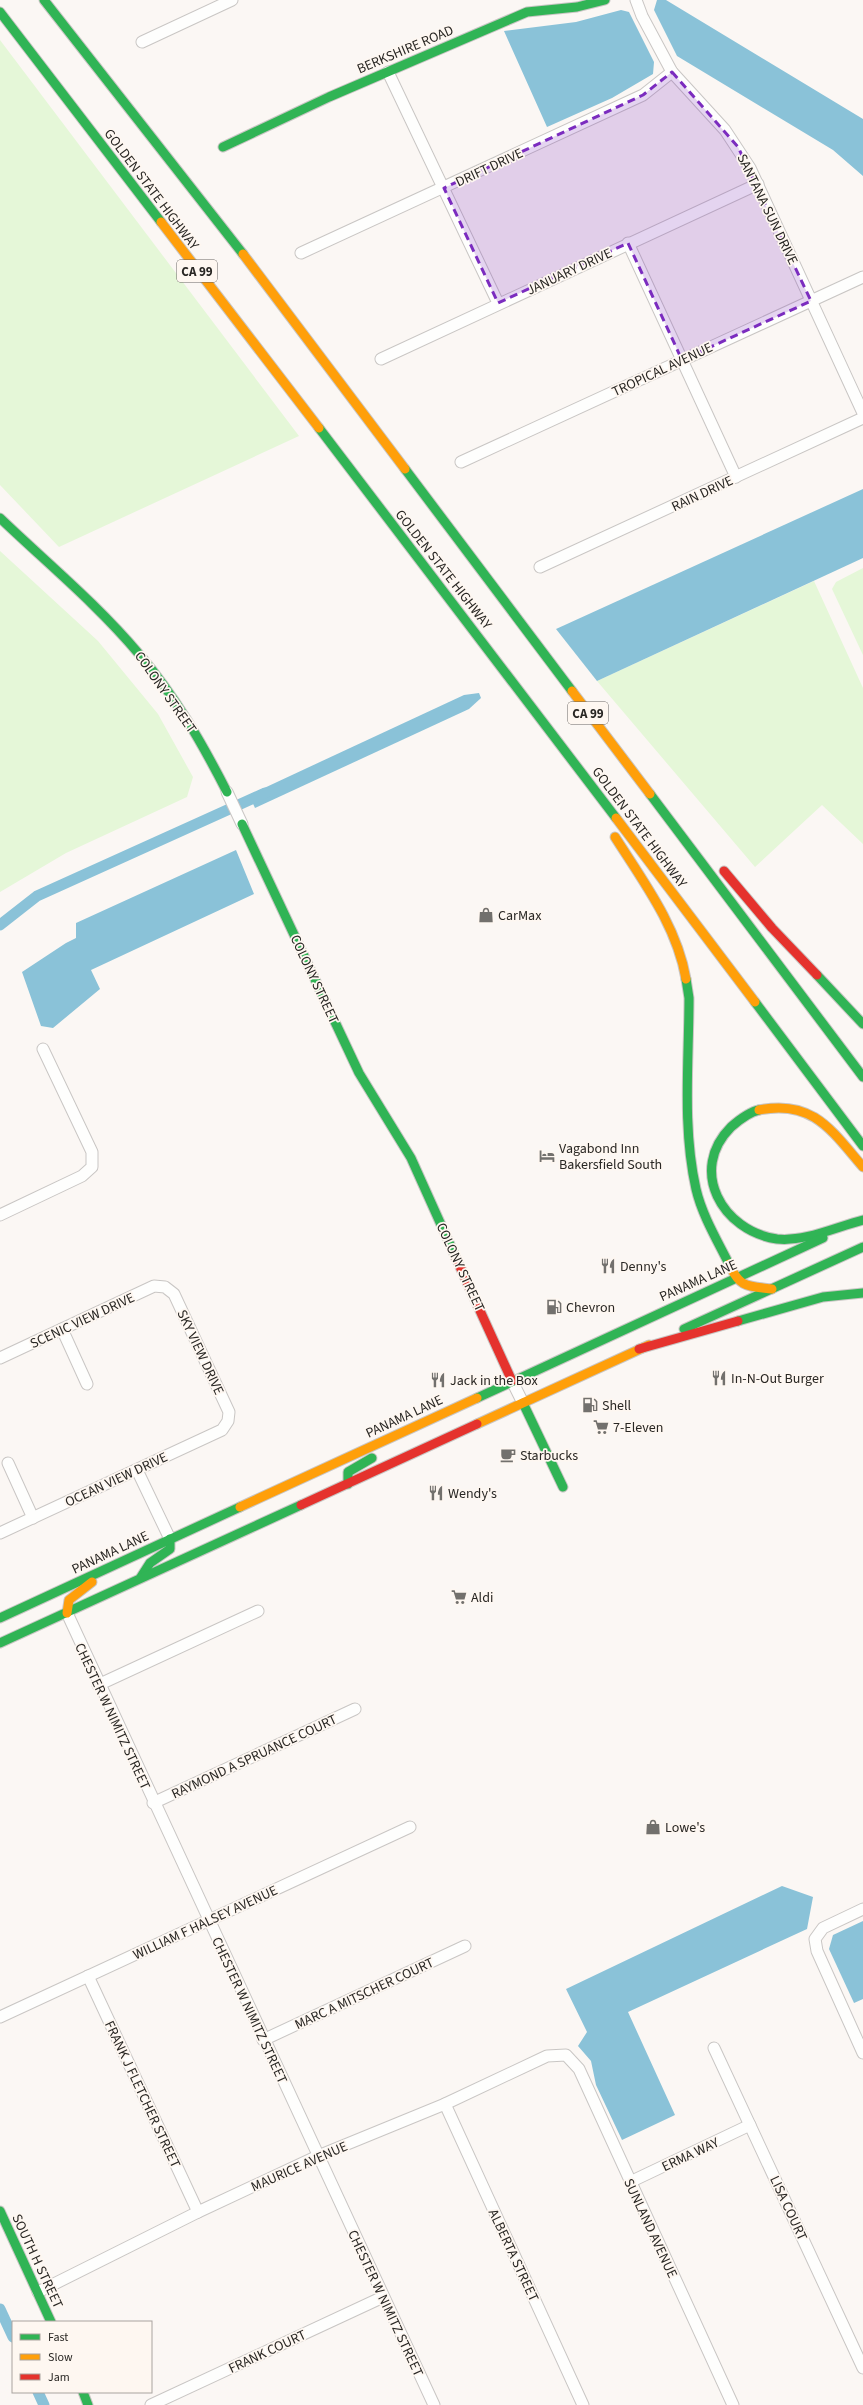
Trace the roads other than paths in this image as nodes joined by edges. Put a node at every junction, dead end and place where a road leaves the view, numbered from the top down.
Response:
1 (44, 0) edge
2 (232, 0) edge
3 (528, 0) edge
4 (604, 0) edge
5 (636, 0) edge
6 (0, 12) edge
7 (527, 12) junction
8 (142, 42) dead end
9 (388, 72) junction
10 (672, 72) junction
11 (223, 147) dead end
12 (758, 184) junction
13 (444, 188) junction
14 (628, 243) junction
15 (301, 253) dead end
16 (863, 277) edge
17 (811, 301) junction
18 (498, 303) junction
19 (381, 359) dead end
20 (682, 360) junction
21 (863, 413) edge
22 (863, 418) edge
23 (461, 462) dead end
24 (736, 477) junction
25 (0, 518) edge
26 (540, 567) dead end
27 (563, 680) junction
28 (529, 702) junction
29 (228, 792) joint
30 (596, 808) dead end
31 (673, 809) dead end
32 (242, 824) joint
33 (609, 828) dead end
34 (718, 863) dead end
35 (863, 1024) edge
36 (43, 1050) dead end
37 (863, 1077) edge
38 (863, 1146) edge
39 (863, 1167) edge
40 (0, 1215) edge
41 (863, 1220) edge
42 (863, 1247) edge
43 (736, 1279) junction
44 (165, 1287) joint
45 (772, 1289) junction
46 (863, 1293) edge
47 (62, 1329) junction
48 (639, 1349) junction
49 (0, 1358) edge
50 (512, 1381) junction
51 (87, 1384) dead end
52 (523, 1404) junction
53 (228, 1421) joint
54 (423, 1422) junction
55 (401, 1444) dead end
56 (382, 1453) dead end
57 (8, 1463) dead end
58 (136, 1470) junction
59 (348, 1484) junction
60 (563, 1487) dead end
61 (33, 1518) junction
62 (0, 1533) edge
63 (170, 1539) junction
64 (98, 1572) junction
65 (140, 1578) junction
66 (258, 1611) dead end
67 (67, 1613) junction
68 (0, 1618) edge
69 (0, 1643) edge
70 (98, 1685) junction
71 (355, 1709) dead end
72 (153, 1803) junction
73 (410, 1827) dead end
74 (863, 1909) edge
75 (208, 1921) junction
76 (465, 1946) dead end
77 (88, 1976) junction
78 (0, 2017) edge
79 (264, 2040) junction
80 (714, 2048) dead end
81 (863, 2052) edge
82 (566, 2055) joint
83 (444, 2104) junction
84 (750, 2125) junction
85 (318, 2156) junction
86 (630, 2182) junction
87 (0, 2211) edge
88 (198, 2212) junction
89 (38, 2292) junction
90 (383, 2297) junction
91 (51, 2321) edge
92 (863, 2368) edge
93 (83, 2393) edge
94 (88, 2405) edge
95 (151, 2405) edge
96 (434, 2405) edge
97 (584, 2405) edge
98 (733, 2405) edge

1 - 27 main road, GOLDEN STATE HIGHWAY / CA 99
2 - 8 street
3 - 7 street
4 - 7 main road, BERKSHIRE ROAD
5 - 10 street, SANTANA SUN DRIVE
6 - 28 main road, GOLDEN STATE HIGHWAY / CA 99
7 - 9 main road, BERKSHIRE ROAD
9 - 11 main road, BERKSHIRE ROAD
9 - 13 street
10 - 12 street, SANTANA SUN DRIVE
10 - 13 street, DRIFT DRIVE
12 - 14 street, JANUARY DRIVE
12 - 17 street, SANTANA SUN DRIVE
13 - 15 street, DRIFT DRIVE
13 - 18 street
14 - 18 street, JANUARY DRIVE
14 - 20 street
16 - 17 street, TROPICAL AVENUE
17 - 20 street, TROPICAL AVENUE
17 - 21 street, SANTANA SUN DRIVE
18 - 19 street, JANUARY DRIVE
20 - 23 street, TROPICAL AVENUE
20 - 24 street
22 - 24 street, RAIN DRIVE
24 - 26 street, RAIN DRIVE
25 - 29 main road, COLONY STREET
27 - 31 main road
27 - 37 main road, GOLDEN STATE HIGHWAY / CA 99
28 - 30 main road
28 - 38 main road, GOLDEN STATE HIGHWAY / CA 99
29 - 32 street, COLONY STREET
32 - 50 main road, COLONY STREET
33 - 43 main road
34 - 35 main road
36 - 40 street
39 - 41 main road
41 - 43 main road, PANAMA LANE
42 - 45 main road
43 - 45 main road
43 - 50 main road, PANAMA LANE
44 - 47 street, SCENIC VIEW DRIVE
44 - 53 street, SKY VIEW DRIVE
45 - 48 main road
46 - 48 main road
47 - 49 street, SCENIC VIEW DRIVE
47 - 51 street
48 - 52 main road
50 - 52 street, COLONY STREET
50 - 54 main road, PANAMA LANE
52 - 59 main road
52 - 60 main road, COLONY STREET
53 - 58 street, OCEAN VIEW DRIVE
54 - 55 main road
54 - 63 main road, PANAMA LANE
56 - 59 main road
57 - 61 street
58 - 61 street, OCEAN VIEW DRIVE
58 - 63 street
59 - 65 main road
61 - 62 street, OCEAN VIEW DRIVE
63 - 64 main road, PANAMA LANE
63 - 65 main road
64 - 67 main road
64 - 68 main road, PANAMA LANE
65 - 67 main road
66 - 70 street
67 - 69 main road
67 - 70 street, CHESTER W NIMITZ STREET
70 - 72 street, CHESTER W NIMITZ STREET
71 - 72 street, RAYMOND A SPRUANCE COURT
72 - 75 street, CHESTER W NIMITZ STREET
73 - 75 street, WILLIAM F HALSEY AVENUE
74 - 81 street
75 - 77 street, WILLIAM F HALSEY AVENUE
75 - 79 street, CHESTER W NIMITZ STREET
76 - 79 street, MARC A MITSCHER COURT
77 - 78 street, WILLIAM F HALSEY AVENUE
77 - 88 street, FRANK J FLETCHER STREET
79 - 85 street, CHESTER W NIMITZ STREET
80 - 84 street, LISA COURT
82 - 83 street, MAURICE AVENUE
82 - 86 street, SUNLAND AVENUE
83 - 85 street, MAURICE AVENUE
83 - 97 street, ALBERTA STREET
84 - 86 street, ERMA WAY
84 - 92 street, LISA COURT
85 - 88 street, MAURICE AVENUE
85 - 90 street, CHESTER W NIMITZ STREET
86 - 98 street, SUNLAND AVENUE
87 - 89 main road, SOUTH H STREET
88 - 89 street, MAURICE AVENUE
89 - 91 main road, SOUTH H STREET
90 - 95 street, FRANK COURT
90 - 96 street, CHESTER W NIMITZ STREET
93 - 94 main road

